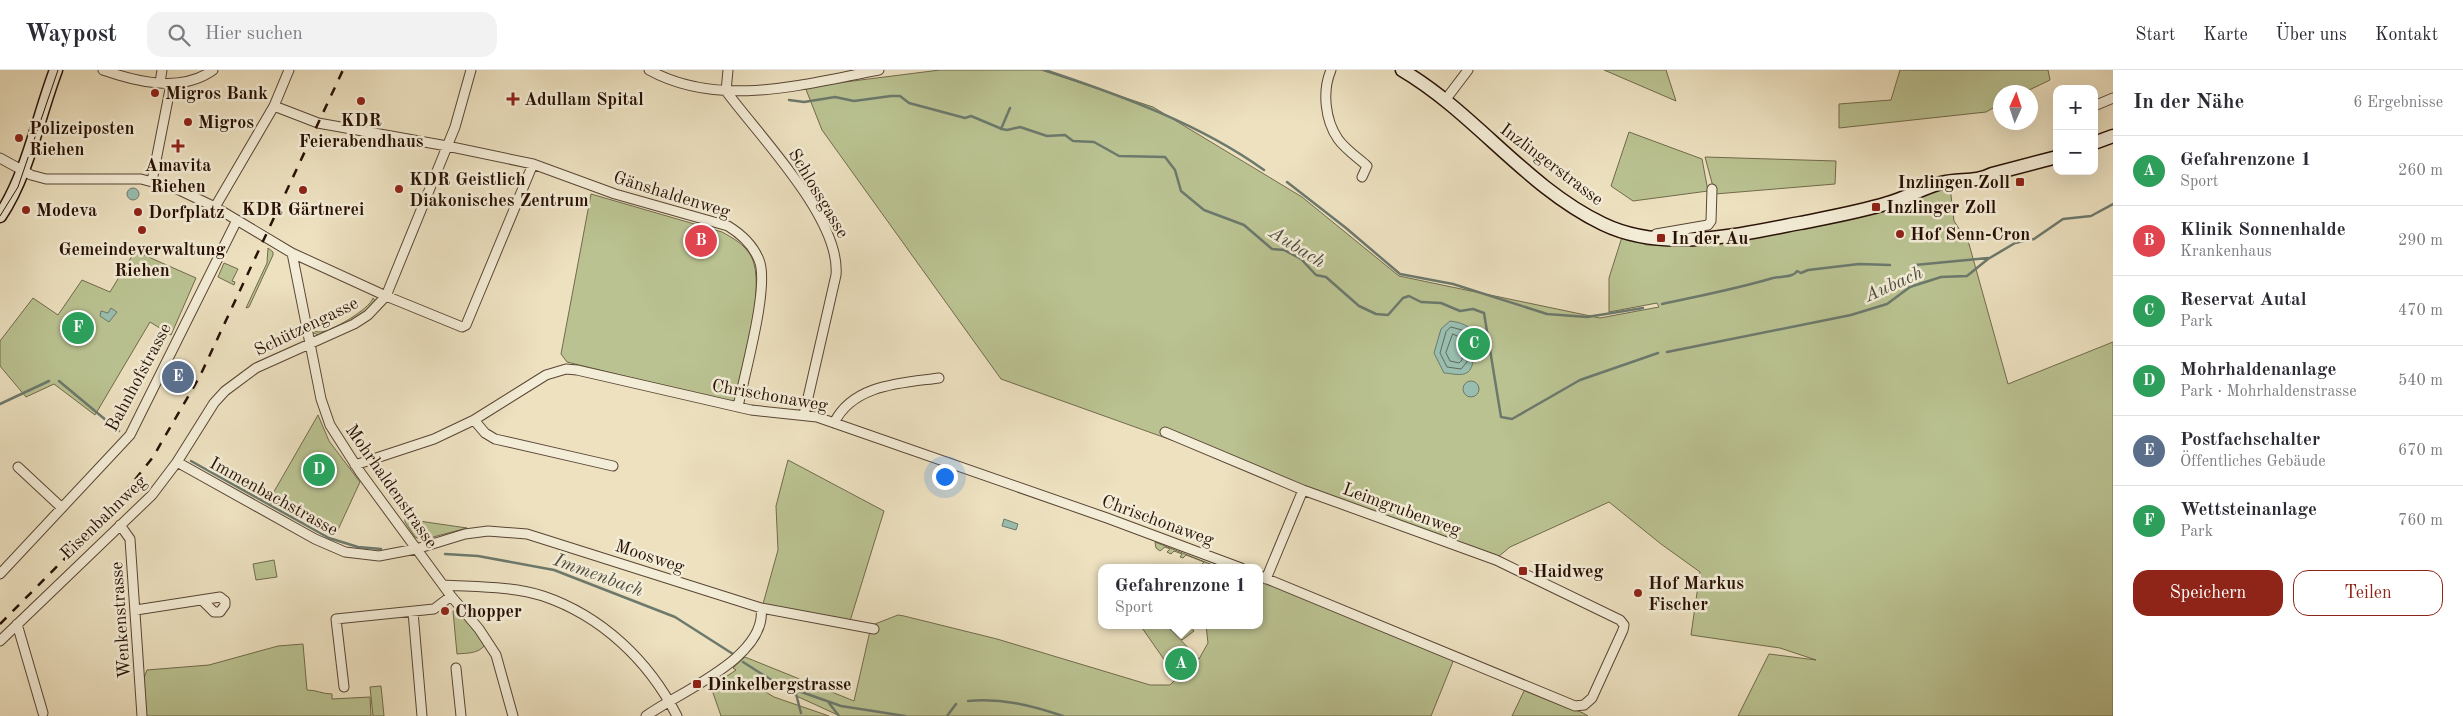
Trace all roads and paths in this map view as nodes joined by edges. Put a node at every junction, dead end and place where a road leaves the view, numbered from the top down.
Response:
1 (56, 70) edge
2 (103, 70) edge
3 (162, 70) edge
4 (289, 70) edge
5 (472, 70) edge
6 (649, 70) edge
7 (728, 70) edge
8 (879, 70) edge
9 (1331, 70) edge
10 (1402, 70) edge
11 (1468, 70) edge
12 (207, 72) edge
13 (160, 83) junction
14 (171, 84) junction
15 (726, 91) junction
16 (2113, 98) edge
17 (1446, 99) junction
18 (2098, 104) edge
19 (274, 106) junction
20 (2113, 136) edge
21 (2098, 142) edge
22 (447, 146) junction
23 (0, 158) edge
24 (2053, 158) edge
25 (533, 164) junction
26 (22, 170) junction
27 (1362, 177) dead end
28 (152, 182) junction
29 (1924, 182) tunnel mouth
30 (15, 186) junction
31 (1712, 189) dead end
32 (1906, 197) junction
33 (0, 200) edge
34 (215, 207) junction
35 (0, 216) edge
36 (237, 220) junction
37 (1656, 234) dead end
38 (292, 254) junction
39 (386, 296) junction
40 (310, 344) junction
41 (940, 378) dead end
42 (214, 403) joint
43 (738, 407) junction
44 (804, 415) junction
45 (474, 420) junction
46 (834, 423) junction
47 (1165, 432) dead end
48 (177, 462) junction
49 (355, 465) junction
50 (613, 466) dead end
51 (18, 467) dead end
52 (1303, 490) junction
53 (62, 508) junction
54 (120, 525) junction
55 (416, 549) junction
56 (1229, 564) edge
57 (1, 568) edge
58 (1263, 577) edge
59 (444, 585) junction
60 (452, 596) junction
61 (202, 600) dead end
62 (760, 608) junction
63 (136, 610) junction
64 (413, 612) junction
65 (17, 624) junction
66 (874, 629) dead end
67 (0, 641) edge
68 (456, 668) dead end
69 (344, 687) dead end
70 (669, 700) junction
71 (42, 713) dead end
72 (142, 716) edge
73 (422, 716) edge
74 (461, 716) edge
75 (512, 716) edge
76 (646, 716) edge
77 (676, 716) edge

1 - 26 street
2 - 13 street
3 - 13 street
4 - 19 street
5 - 22 street, Schützengasse
6 - 15 street
7 - 15 street
8 - 15 street
9 - 27 street
10 - 17 street, Inzlingerstrasse
11 - 17 street
12 - 14 street
13 - 14 street
14 - 28 street
15 - 44 street, Schlossgasse
16 - 18 street
17 - 32 street, Inzlingerstrasse
19 - 22 street, Gänshaldenweg
19 - 34 street
20 - 21 street
22 - 25 street, Gänshaldenweg
22 - 39 street, Schützengasse
23 - 26 street
24 - 32 street, Inzlingerstrasse
25 - 39 street
25 - 43 street, Gänshaldenweg
26 - 28 street
26 - 30 street
28 - 34 street
29 - 32 street, Inzlingerstrasse
30 - 33 street
30 - 35 street
31 - 37 street
34 - 36 street
36 - 38 street
36 - 53 street, Bahnhofstrasse
38 - 39 street
38 - 40 street, Mohrhaldenstrasse
39 - 40 street, Schützengasse
40 - 42 street, Schützengasse
40 - 49 street, Mohrhaldenstrasse
41 - 46 street
42 - 48 street, Eisenbahnweg
43 - 44 street, Chrischonaweg
43 - 45 street, Chrischonaweg
44 - 46 street, Chrischonaweg
45 - 49 street, Chrischonaweg
45 - 50 street
46 - 56 street, Chrischonaweg
47 - 52 street, Leimgrubenweg
48 - 54 street, Eisenbahnweg
48 - 55 street, Immenbachstrasse
49 - 55 street, Mohrhaldenstrasse
51 - 53 street
52 - 58 street
52 - 58 street, Leimgrubenweg
53 - 57 street, Bahnhofstrasse
54 - 63 street, Wenkenstrasse
54 - 65 street, Eisenbahnweg
55 - 59 street, Mohrhaldenstrasse
55 - 62 street, Moosweg
59 - 60 street, Mohrhaldenstrasse
59 - 70 street
60 - 64 street
60 - 75 street, Mohrhaldenstrasse
61 - 63 street
62 - 66 street, Moosweg
62 - 70 street
63 - 72 street, Wenkenstrasse
64 - 69 street
64 - 73 street
65 - 67 street, Eisenbahnweg
65 - 71 street
68 - 74 street
70 - 76 street
70 - 77 street

